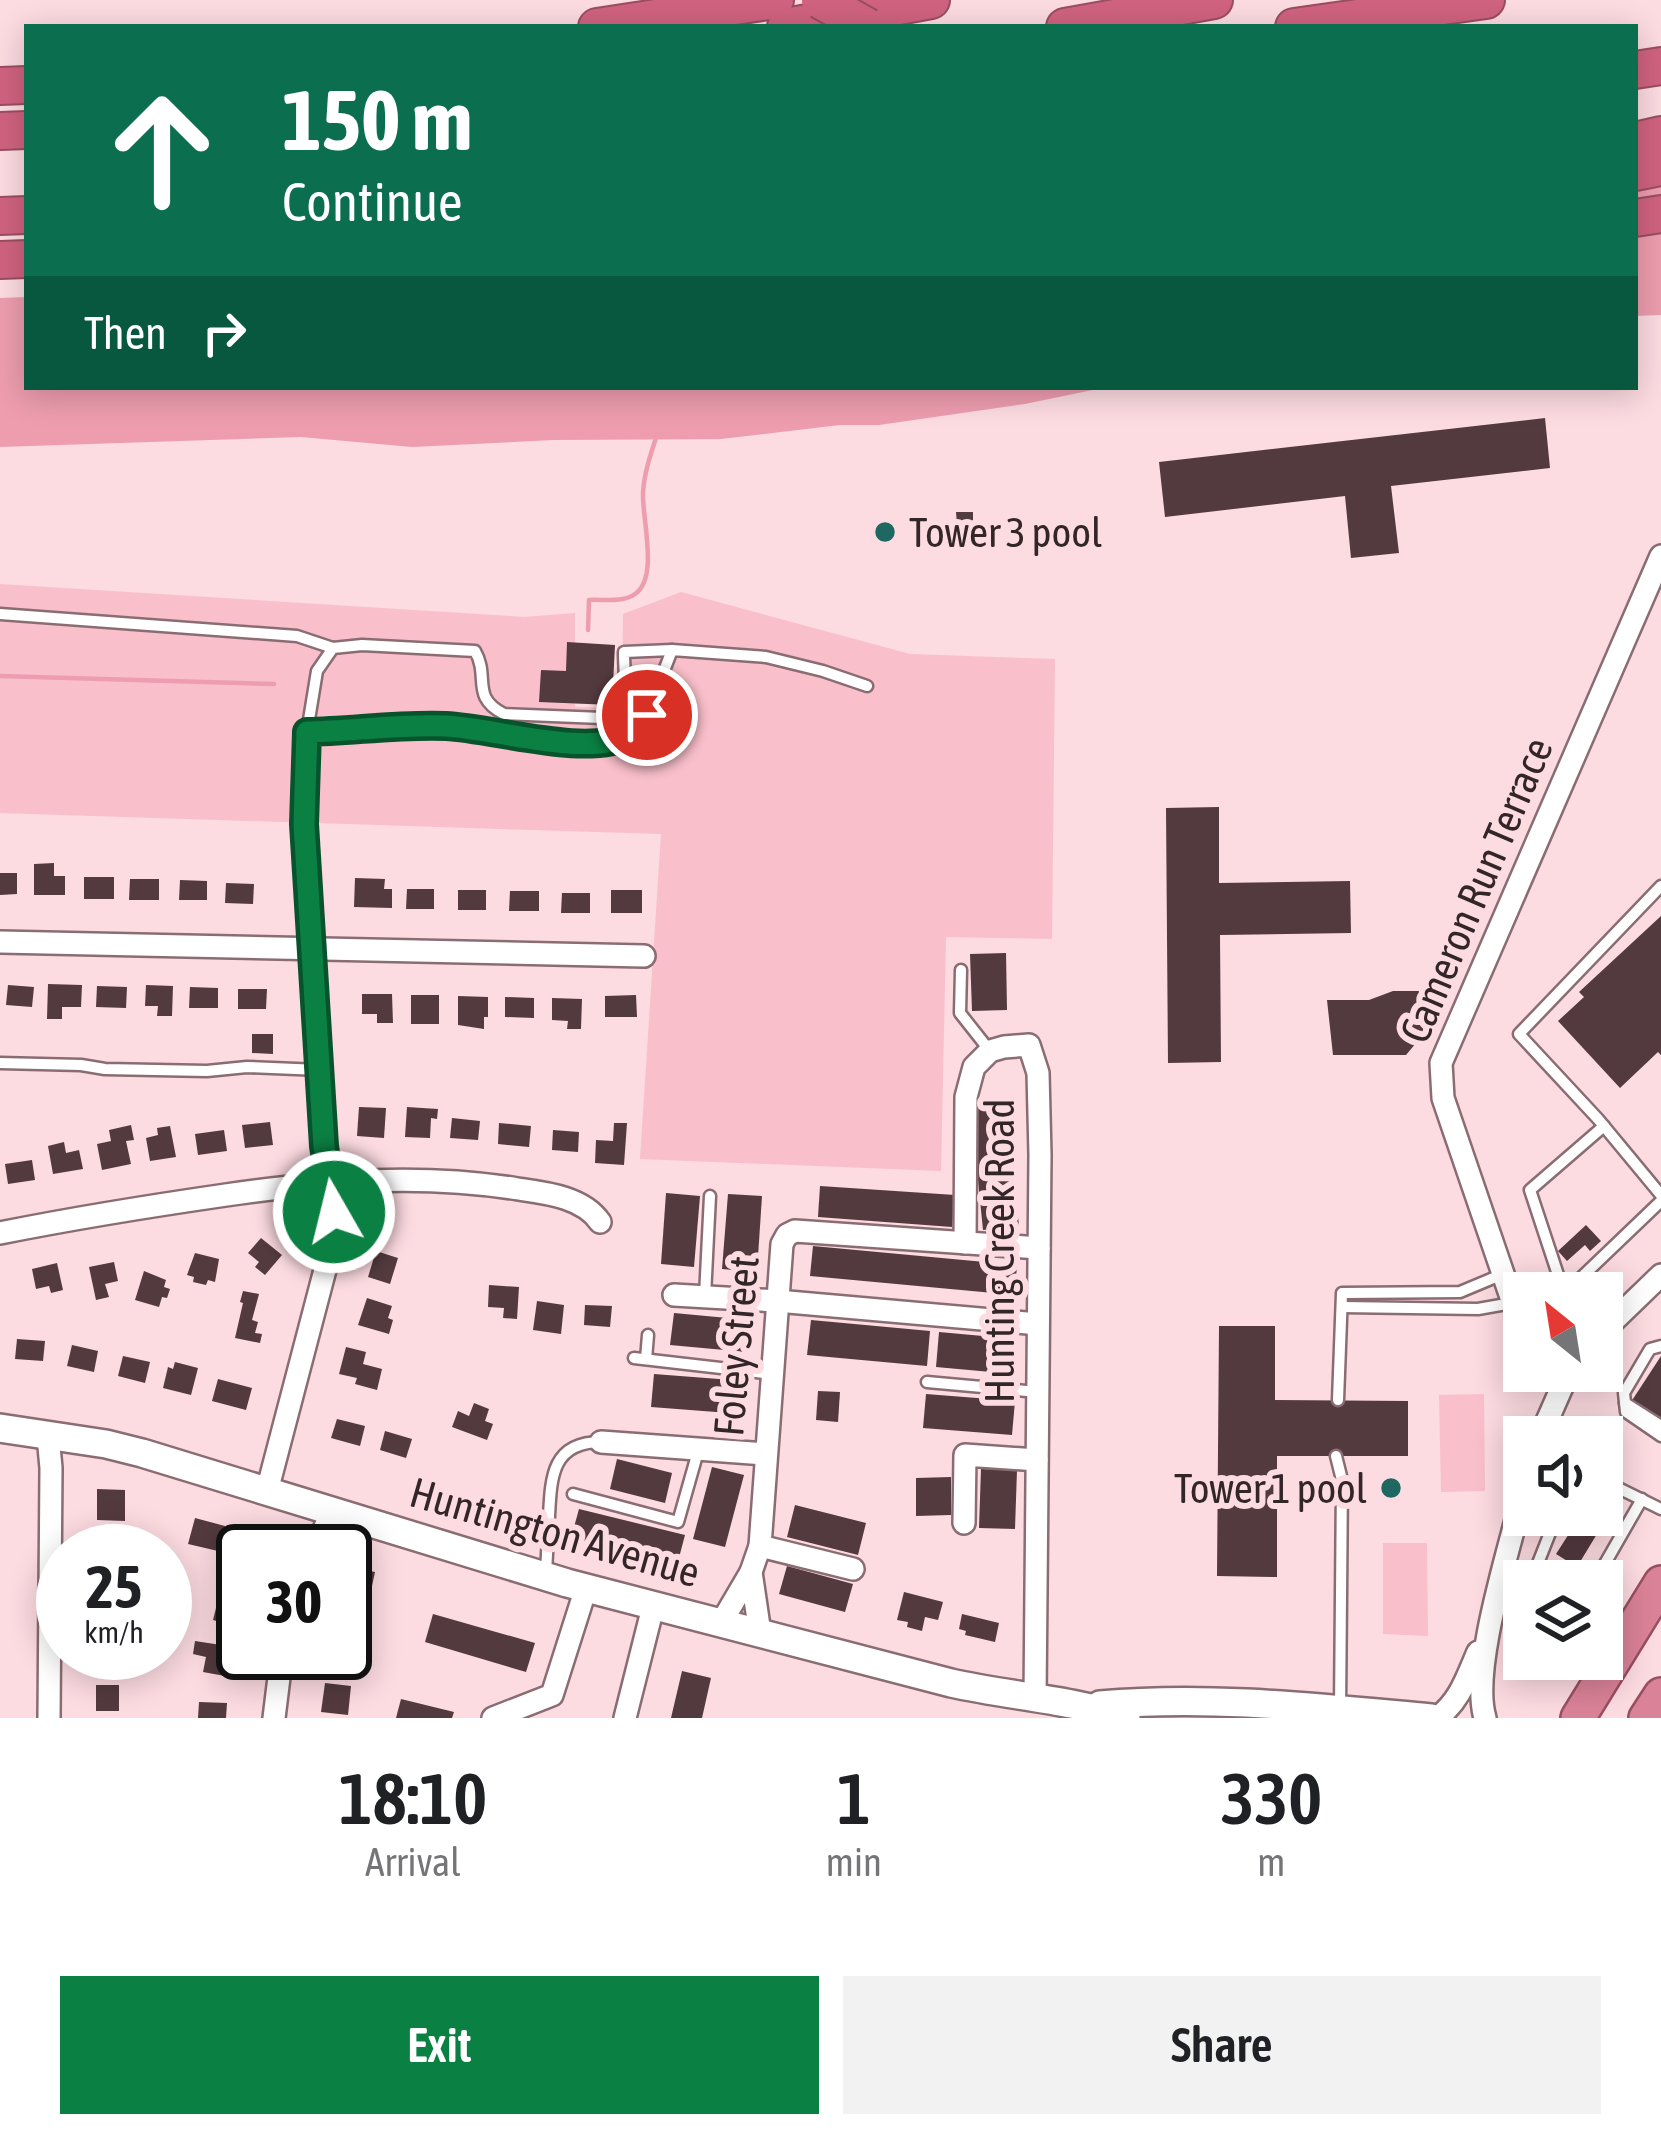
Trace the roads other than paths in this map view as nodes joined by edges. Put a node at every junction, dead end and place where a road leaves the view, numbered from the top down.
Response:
1 (775, 0) edge
2 (820, 0) edge
3 (931, 0) edge
4 (1214, 0) edge
5 (1486, 0) edge
6 (617, 24) edge
7 (802, 24) edge
8 (863, 24) edge
9 (1082, 24) edge
10 (1315, 24) edge
11 (1661, 556) edge
12 (0, 614) edge
13 (332, 648) junction
14 (672, 650) junction
15 (867, 686) dead end
16 (307, 732) junction
17 (304, 824) joint
18 (1661, 886) edge
19 (0, 942) edge
20 (313, 949) junction
21 (644, 956) dead end
22 (961, 970) dead end
23 (989, 1052) junction
24 (0, 1063) edge
25 (320, 1070) junction
26 (1604, 1126) junction
27 (329, 1183) junction
28 (710, 1196) dead end
29 (1661, 1198) edge
30 (600, 1222) dead end
31 (0, 1233) edge
32 (965, 1243) junction
33 (1039, 1248) junction
34 (1558, 1272) edge
35 (1586, 1272) edge
36 (1503, 1274) joint
37 (1661, 1275) edge
38 (674, 1295) dead end
39 (704, 1296) junction
40 (776, 1301) junction
41 (1503, 1305) edge
42 (1342, 1307) junction
43 (1623, 1312) edge
44 (1038, 1324) junction
45 (648, 1336) dead end
46 (1661, 1346) edge
47 (772, 1374) junction
48 (927, 1382) dead end
49 (1038, 1393) junction
50 (1337, 1400) dead end
51 (1625, 1403) junction
52 (1661, 1426) edge
53 (0, 1428) edge
54 (49, 1436) junction
55 (1661, 1436) edge
56 (601, 1442) joint
57 (699, 1448) junction
58 (766, 1454) junction
59 (1336, 1456) dead end
60 (1037, 1460) junction
61 (1623, 1490) edge
62 (267, 1491) junction
63 (573, 1494) dead end
64 (1642, 1499) junction
65 (1661, 1509) edge
66 (331, 1511) junction
67 (964, 1523) dead end
68 (326, 1524) edge
69 (760, 1546) junction
70 (1606, 1560) edge
71 (853, 1569) dead end
72 (752, 1572) junction
73 (545, 1576) junction
74 (1661, 1583) edge
75 (586, 1588) junction
76 (1503, 1604) edge
77 (653, 1607) junction
78 (1623, 1618) edge
79 (721, 1623) junction
80 (1491, 1623) junction
81 (760, 1634) junction
82 (279, 1680) edge
83 (1594, 1680) edge
84 (1661, 1695) edge
85 (1035, 1699) junction
86 (1340, 1710) junction
87 (1089, 1712) edge
88 (49, 1718) edge
89 (274, 1718) edge
90 (493, 1718) edge
91 (625, 1718) edge
92 (1126, 1718) edge
93 (1434, 1718) edge
94 (1484, 1718) edge
95 (1578, 1718) edge
96 (1646, 1718) edge

1 - 6 highway
2 - 8 highway, bridge
3 - 7 highway
4 - 9 highway
5 - 10 highway
11 - 36 street, Cameron Run Terrace
12 - 13 lane
13 - 14 lane
13 - 16 lane
14 - 15 lane
14 - 16 lane
16 - 17 lane
17 - 20 street
18 - 26 lane
19 - 20 street
20 - 21 street
20 - 25 street
22 - 23 lane
23 - 32 street, Hunting Creek Road
23 - 33 street, Hunting Creek Road
24 - 25 lane
25 - 27 street
26 - 29 lane
26 - 34 lane
27 - 30 street
27 - 31 street
27 - 62 street
28 - 39 lane
29 - 35 lane
32 - 33 street, Foley Street
32 - 40 street, Foley Street
33 - 44 street, Hunting Creek Road
36 - 42 lane
37 - 43 street
38 - 39 street
39 - 40 street
40 - 44 street
40 - 47 street, Foley Street
41 - 42 lane
42 - 50 lane
44 - 49 street, Hunting Creek Road
45 - 47 lane
46 - 51 lane
47 - 58 street, Foley Street
48 - 49 lane
49 - 60 street, Hunting Creek Road
51 - 52 lane
51 - 55 lane
53 - 54 main road, Huntington Avenue
54 - 62 main road, Huntington Avenue
54 - 88 street
56 - 57 street
56 - 73 lane
57 - 58 street
57 - 63 lane
58 - 69 street, Foley Street
59 - 86 lane
60 - 67 street
60 - 85 street, Hunting Creek Road
61 - 64 lane
62 - 66 main road, Huntington Avenue
64 - 65 lane
64 - 70 lane
66 - 68 street
66 - 73 main road, Huntington Avenue
69 - 71 street
69 - 72 street, Foley Street
72 - 79 street, Foley Street
72 - 81 street, Foley Street
73 - 75 main road, Huntington Avenue
74 - 78 highway
75 - 77 main road, Huntington Avenue
75 - 90 street
76 - 80 street
77 - 79 main road, Huntington Avenue
77 - 91 street
79 - 81 main road, Huntington Avenue
80 - 93 street
80 - 94 street
81 - 85 main road, Huntington Avenue
82 - 89 street
83 - 95 highway
84 - 96 highway
85 - 87 main road, Huntington Avenue
86 - 87 main road, Huntington Avenue
86 - 93 main road, Huntington Avenue
87 - 92 main road, Huntington Avenue

